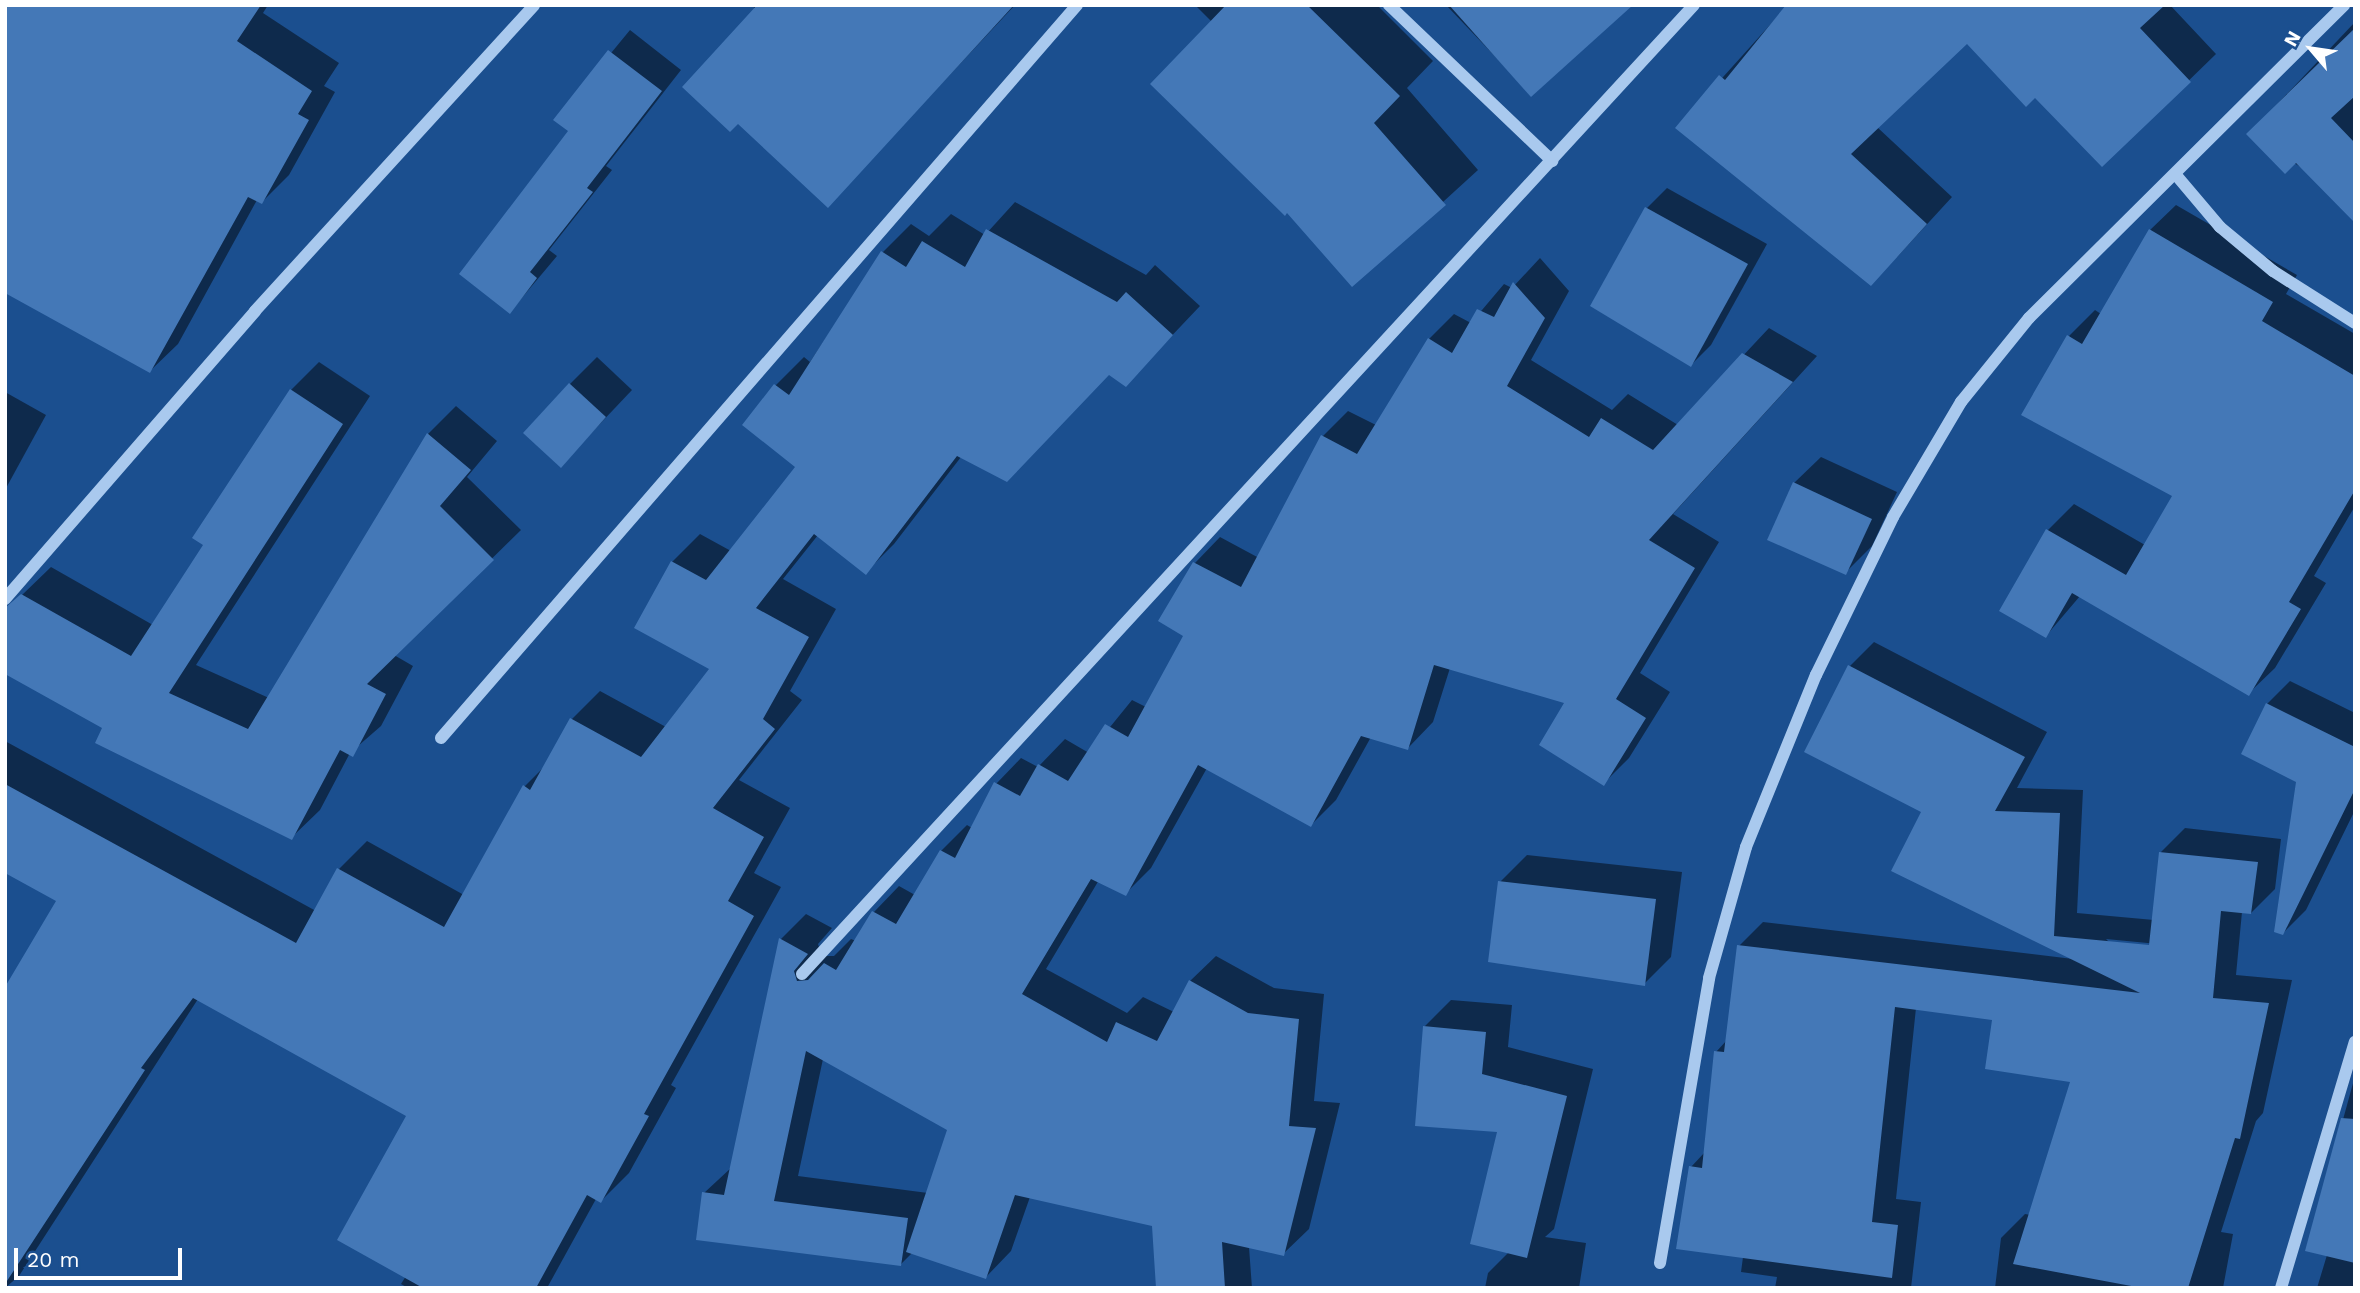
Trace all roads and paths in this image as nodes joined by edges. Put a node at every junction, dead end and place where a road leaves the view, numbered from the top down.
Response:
1 (534, 5) edge
2 (1077, 5) edge
3 (1389, 5) edge
4 (1695, 5) edge
5 (2344, 5) edge
6 (1552, 161) junction
7 (2176, 175) junction
8 (2355, 323) edge
9 (5, 599) edge
10 (441, 738) dead end
11 (802, 974) dead end
12 (2355, 1042) edge
13 (1660, 1263) dead end
14 (2281, 1288) edge

1 - 9 street
2 - 10 street
3 - 6 street
4 - 6 street
5 - 7 street
6 - 11 street
7 - 8 street
7 - 13 street
12 - 14 street

